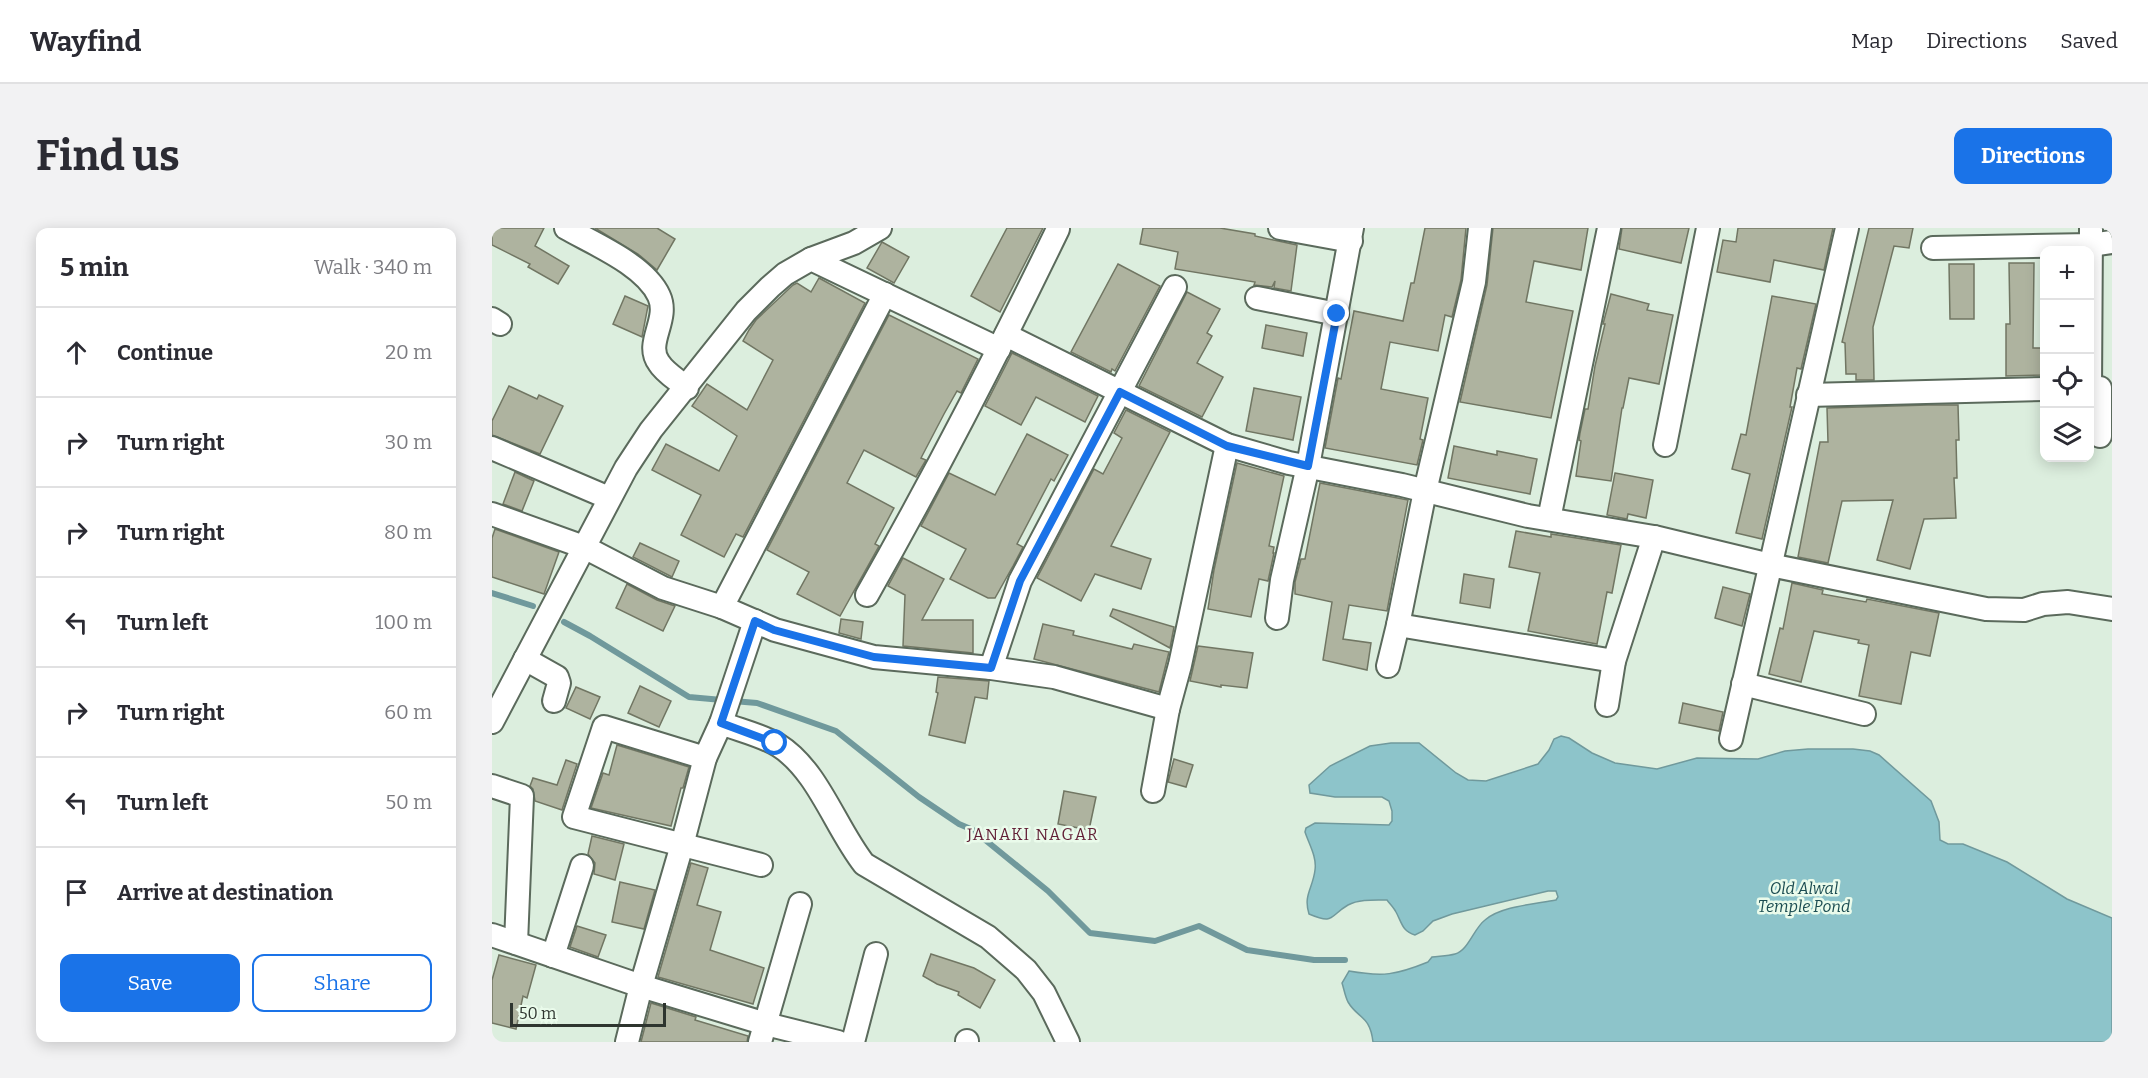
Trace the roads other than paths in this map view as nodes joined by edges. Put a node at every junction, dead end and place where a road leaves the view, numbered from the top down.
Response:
1 (566, 228) edge
2 (880, 228) edge
3 (1280, 228) edge
4 (1480, 228) edge
5 (1609, 228) edge
6 (1708, 228) edge
7 (1847, 228) edge
8 (1058, 229) edge
9 (1351, 234) edge
10 (2098, 238) edge
11 (1934, 248) dead end
12 (811, 259) junction
13 (1175, 287) dead end
14 (885, 294) junction
15 (1257, 298) dead end
16 (1337, 314) junction
17 (1003, 342) junction
18 (687, 388) junction
19 (2098, 388) edge
20 (2040, 389) edge
21 (1120, 392) junction
22 (1808, 395) junction
23 (2100, 436) dead end
24 (1227, 446) junction
25 (1665, 446) dead end
26 (492, 448) edge
27 (1308, 466) junction
28 (1425, 491) junction
29 (609, 498) junction
30 (492, 514) edge
31 (1549, 519) junction
32 (1654, 537) junction
33 (584, 547) junction
34 (1770, 565) junction
35 (867, 596) dead end
36 (722, 607) junction
37 (2112, 609) edge
38 (1277, 618) dead end
39 (755, 621) junction
40 (1398, 625) junction
41 (525, 659) junction
42 (1614, 661) junction
43 (1388, 666) dead end
44 (991, 668) junction
45 (1743, 684) junction
46 (554, 700) dead end
47 (1607, 705) dead end
48 (1168, 709) junction
49 (1864, 714) dead end
50 (723, 716) junction
51 (492, 722) edge
52 (1731, 739) dead end
53 (705, 758) junction
54 (492, 786) edge
55 (1153, 791) dead end
56 (682, 845) junction
57 (761, 865) dead end
58 (582, 867) dead end
59 (800, 904) dead end
60 (492, 935) edge
61 (516, 943) junction
62 (876, 954) dead end
63 (553, 956) junction
64 (640, 986) junction
65 (763, 1033) edge
66 (627, 1042) edge
67 (838, 1042) edge
68 (853, 1042) edge
69 (1068, 1042) edge

1 - 18 street
2 - 12 street
3 - 9 street
4 - 28 street
5 - 31 street
6 - 25 street
7 - 22 street
8 - 17 street
9 - 16 street
10 - 11 street
10 - 19 street
12 - 14 street
12 - 18 street
13 - 21 street
14 - 17 street
14 - 36 street
15 - 16 street
16 - 27 street
17 - 21 street
17 - 35 street
18 - 29 street
19 - 23 street
20 - 22 street
21 - 24 street
21 - 44 street
22 - 34 street
24 - 27 street
24 - 48 street
26 - 29 street
27 - 28 street
27 - 38 street
28 - 31 street
28 - 40 street
29 - 33 street
30 - 33 street
31 - 32 street
32 - 34 street
32 - 42 street
33 - 36 street
33 - 41 street
34 - 37 street
34 - 45 street
36 - 39 street
39 - 44 street
39 - 50 street
40 - 42 street
40 - 43 street
41 - 46 street
41 - 51 street
42 - 47 street
44 - 48 street
45 - 49 street
45 - 52 street
48 - 55 street
50 - 53 street
50 - 69 street
53 - 56 street
53 - 56 street
54 - 61 street
56 - 57 street
56 - 64 street
58 - 63 street
59 - 65 street
60 - 61 street
61 - 63 street
62 - 68 street
63 - 64 street
64 - 65 street
64 - 66 street
65 - 67 street

